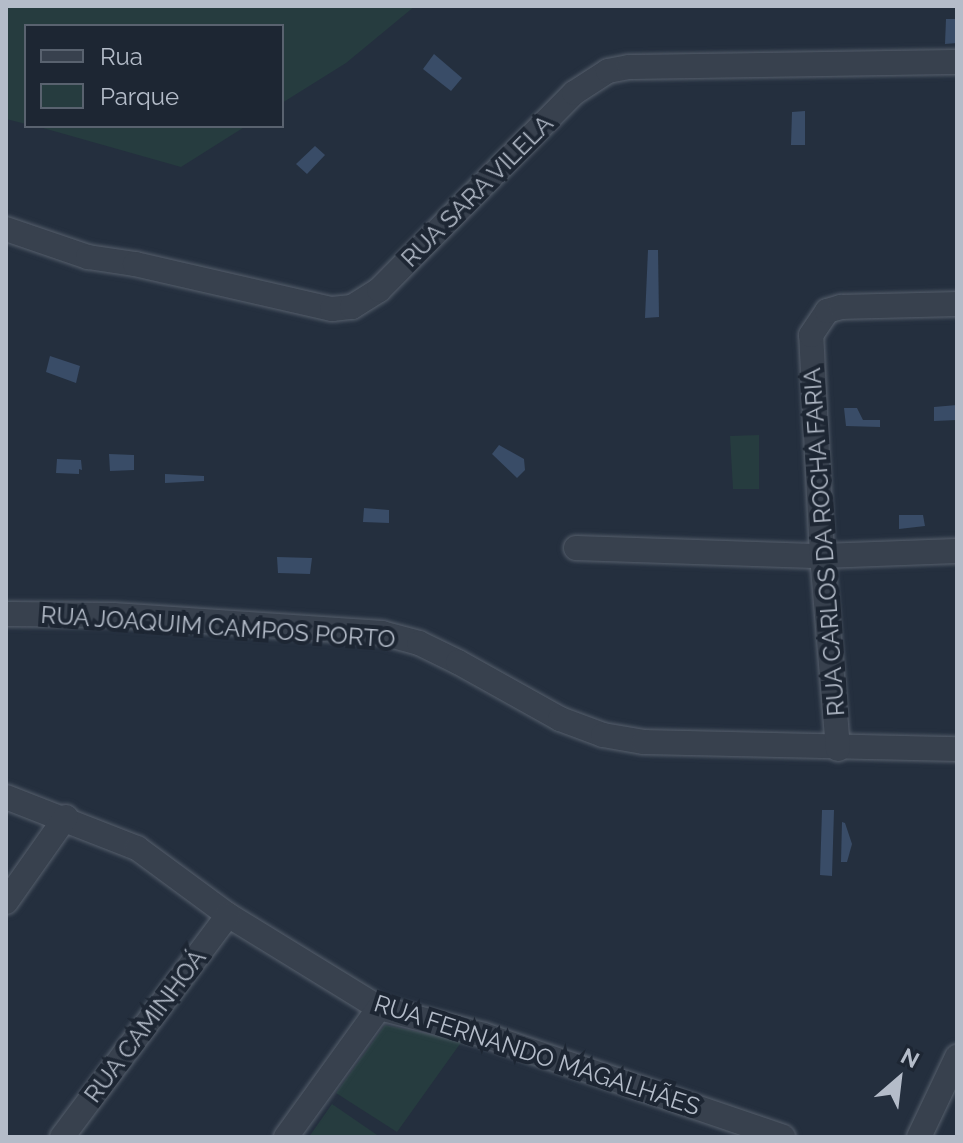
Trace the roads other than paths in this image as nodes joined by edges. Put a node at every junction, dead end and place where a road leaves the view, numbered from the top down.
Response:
1 (957, 62) edge
2 (6, 229) edge
3 (957, 304) edge
4 (576, 548) dead end
5 (957, 551) edge
6 (822, 556) junction
7 (6, 614) edge
8 (838, 749) junction
9 (957, 749) edge
10 (6, 797) edge
11 (66, 817) junction
12 (6, 902) edge
13 (228, 915) junction
14 (379, 1008) junction
15 (957, 1057) edge
16 (62, 1137) edge
17 (286, 1137) edge
18 (783, 1137) edge
19 (919, 1137) edge

1 - 2 street, RUA SARA VILELA
3 - 6 street, RUA CARLOS DA ROCHA FARIA
4 - 6 street
5 - 6 street
6 - 8 street, RUA CARLOS DA ROCHA FARIA
7 - 8 street, RUA JOAQUIM CAMPOS PORTO
8 - 9 street, RUA JOAQUIM CAMPOS PORTO
10 - 11 street, RUA FERNANDO MAGALHÃES
11 - 12 street
11 - 13 street, RUA FERNANDO MAGALHÃES
13 - 14 street, RUA FERNANDO MAGALHÃES
13 - 16 street, RUA CAMINHOÁ
14 - 17 street
14 - 18 street, RUA FERNANDO MAGALHÃES
15 - 19 street

